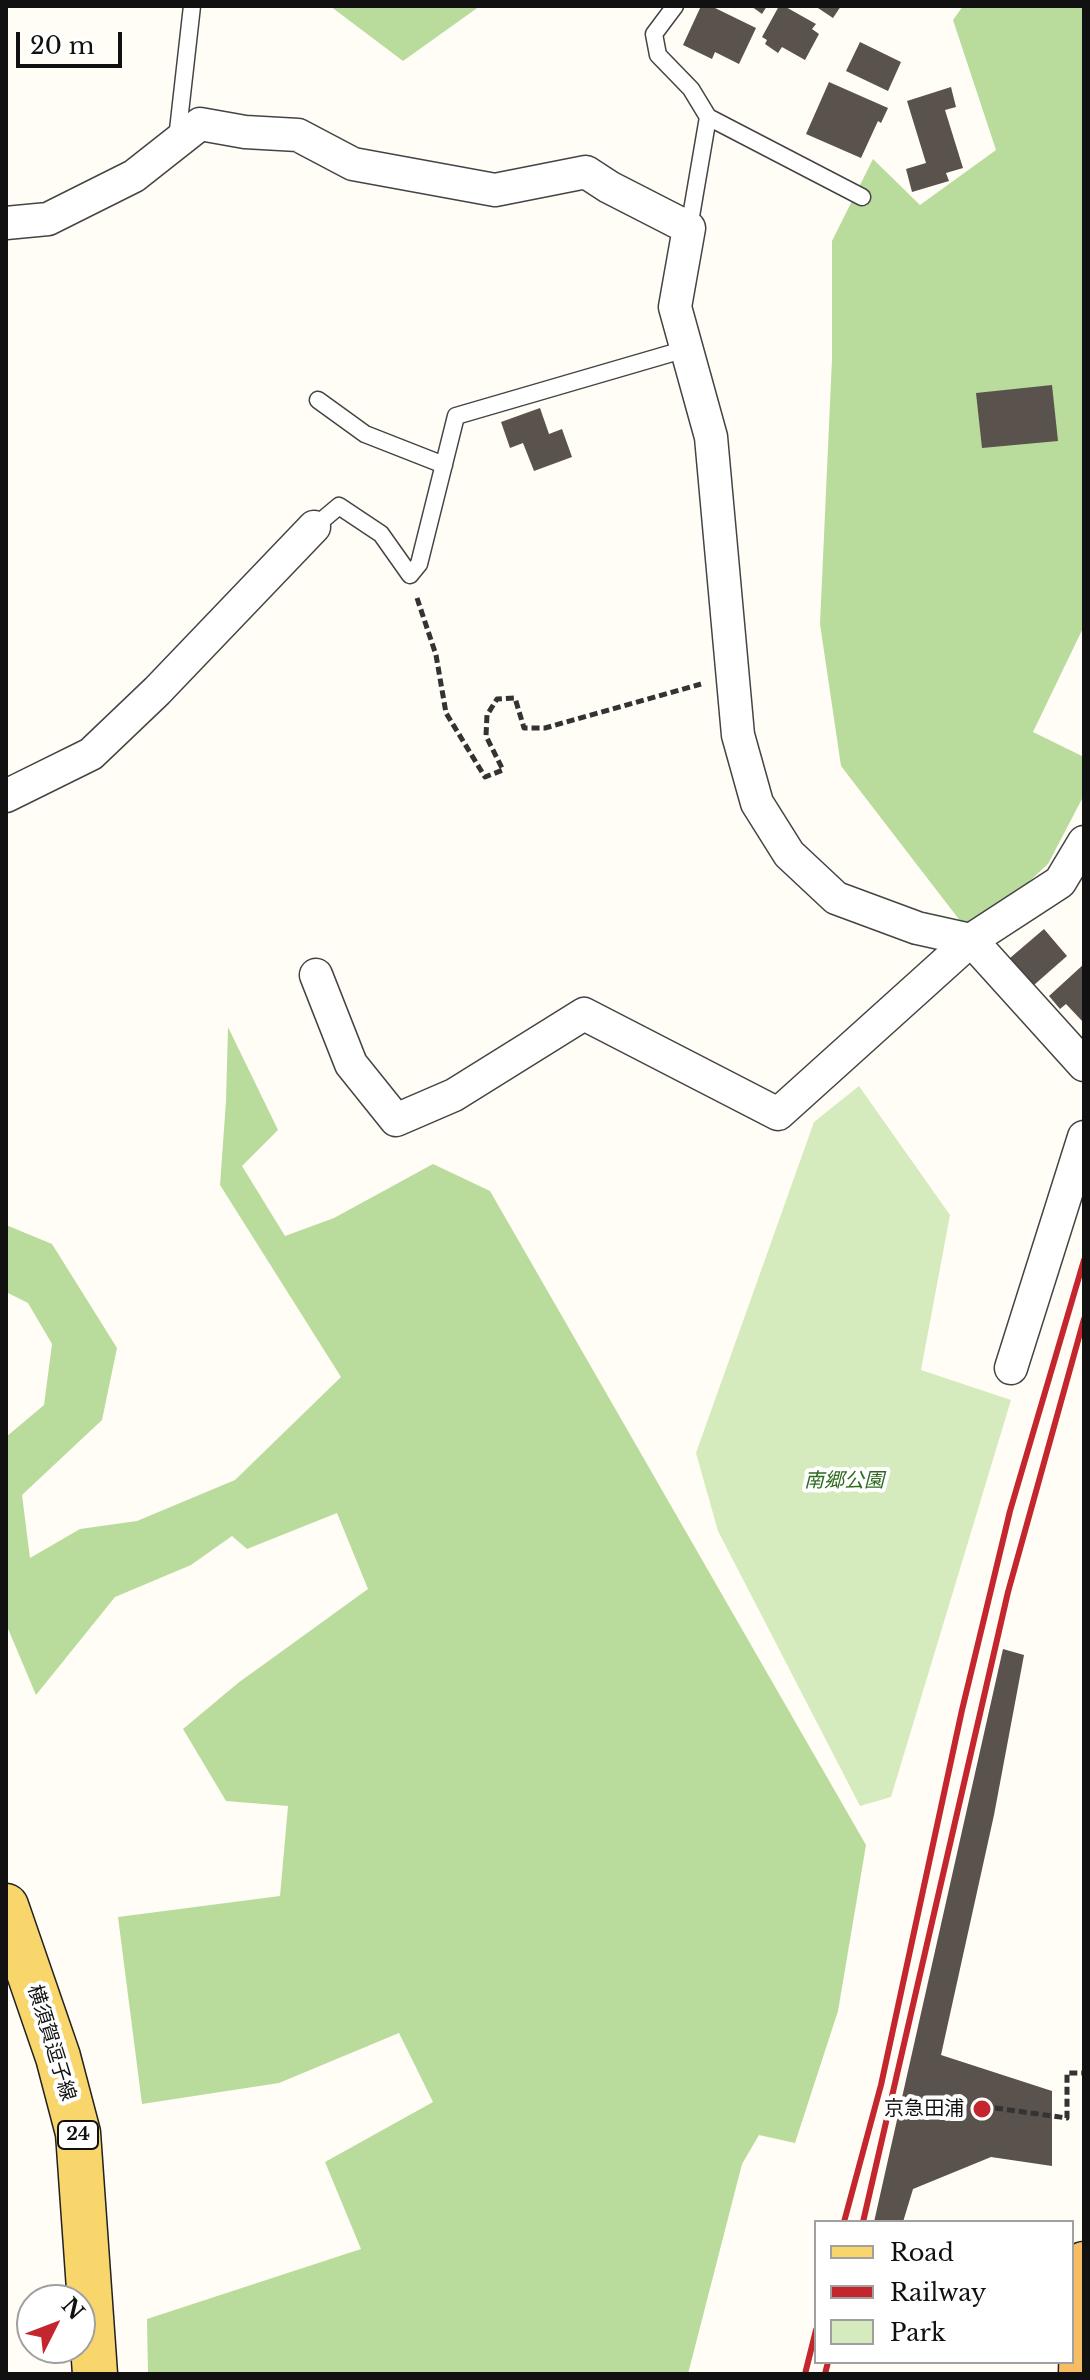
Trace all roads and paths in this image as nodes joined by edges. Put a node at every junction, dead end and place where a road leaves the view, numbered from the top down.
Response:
1 (192, 6) edge
2 (675, 6) edge
3 (708, 117) junction
4 (176, 140) junction
5 (862, 197) dead end
6 (6, 223) edge
7 (689, 228) junction
8 (686, 349) junction
9 (318, 400) dead end
10 (444, 465) junction
11 (314, 527) joint
12 (410, 575) junction
13 (733, 675) junction
14 (6, 796) edge
15 (1084, 842) edge
16 (971, 940) junction
17 (316, 975) dead end
18 (1084, 1065) edge
19 (1084, 1137) edge
20 (1011, 1368) dead end
21 (6, 1906) edge
22 (1084, 2073) edge
23 (995, 2108) dead end
24 (1084, 2264) edge
25 (95, 2374) edge
26 (1081, 2374) edge

1 - 4 lane
2 - 3 lane
3 - 5 lane
3 - 7 lane
4 - 6 street
4 - 7 street
7 - 8 street
8 - 10 lane
8 - 13 street
9 - 10 lane
10 - 12 lane
11 - 12 lane
11 - 14 street
12 - 13 path
13 - 16 street
15 - 16 street
16 - 17 street
16 - 18 street
19 - 20 street
21 - 25 main road, 横須賀逗子線 / 24
22 - 23 path
24 - 26 highway

